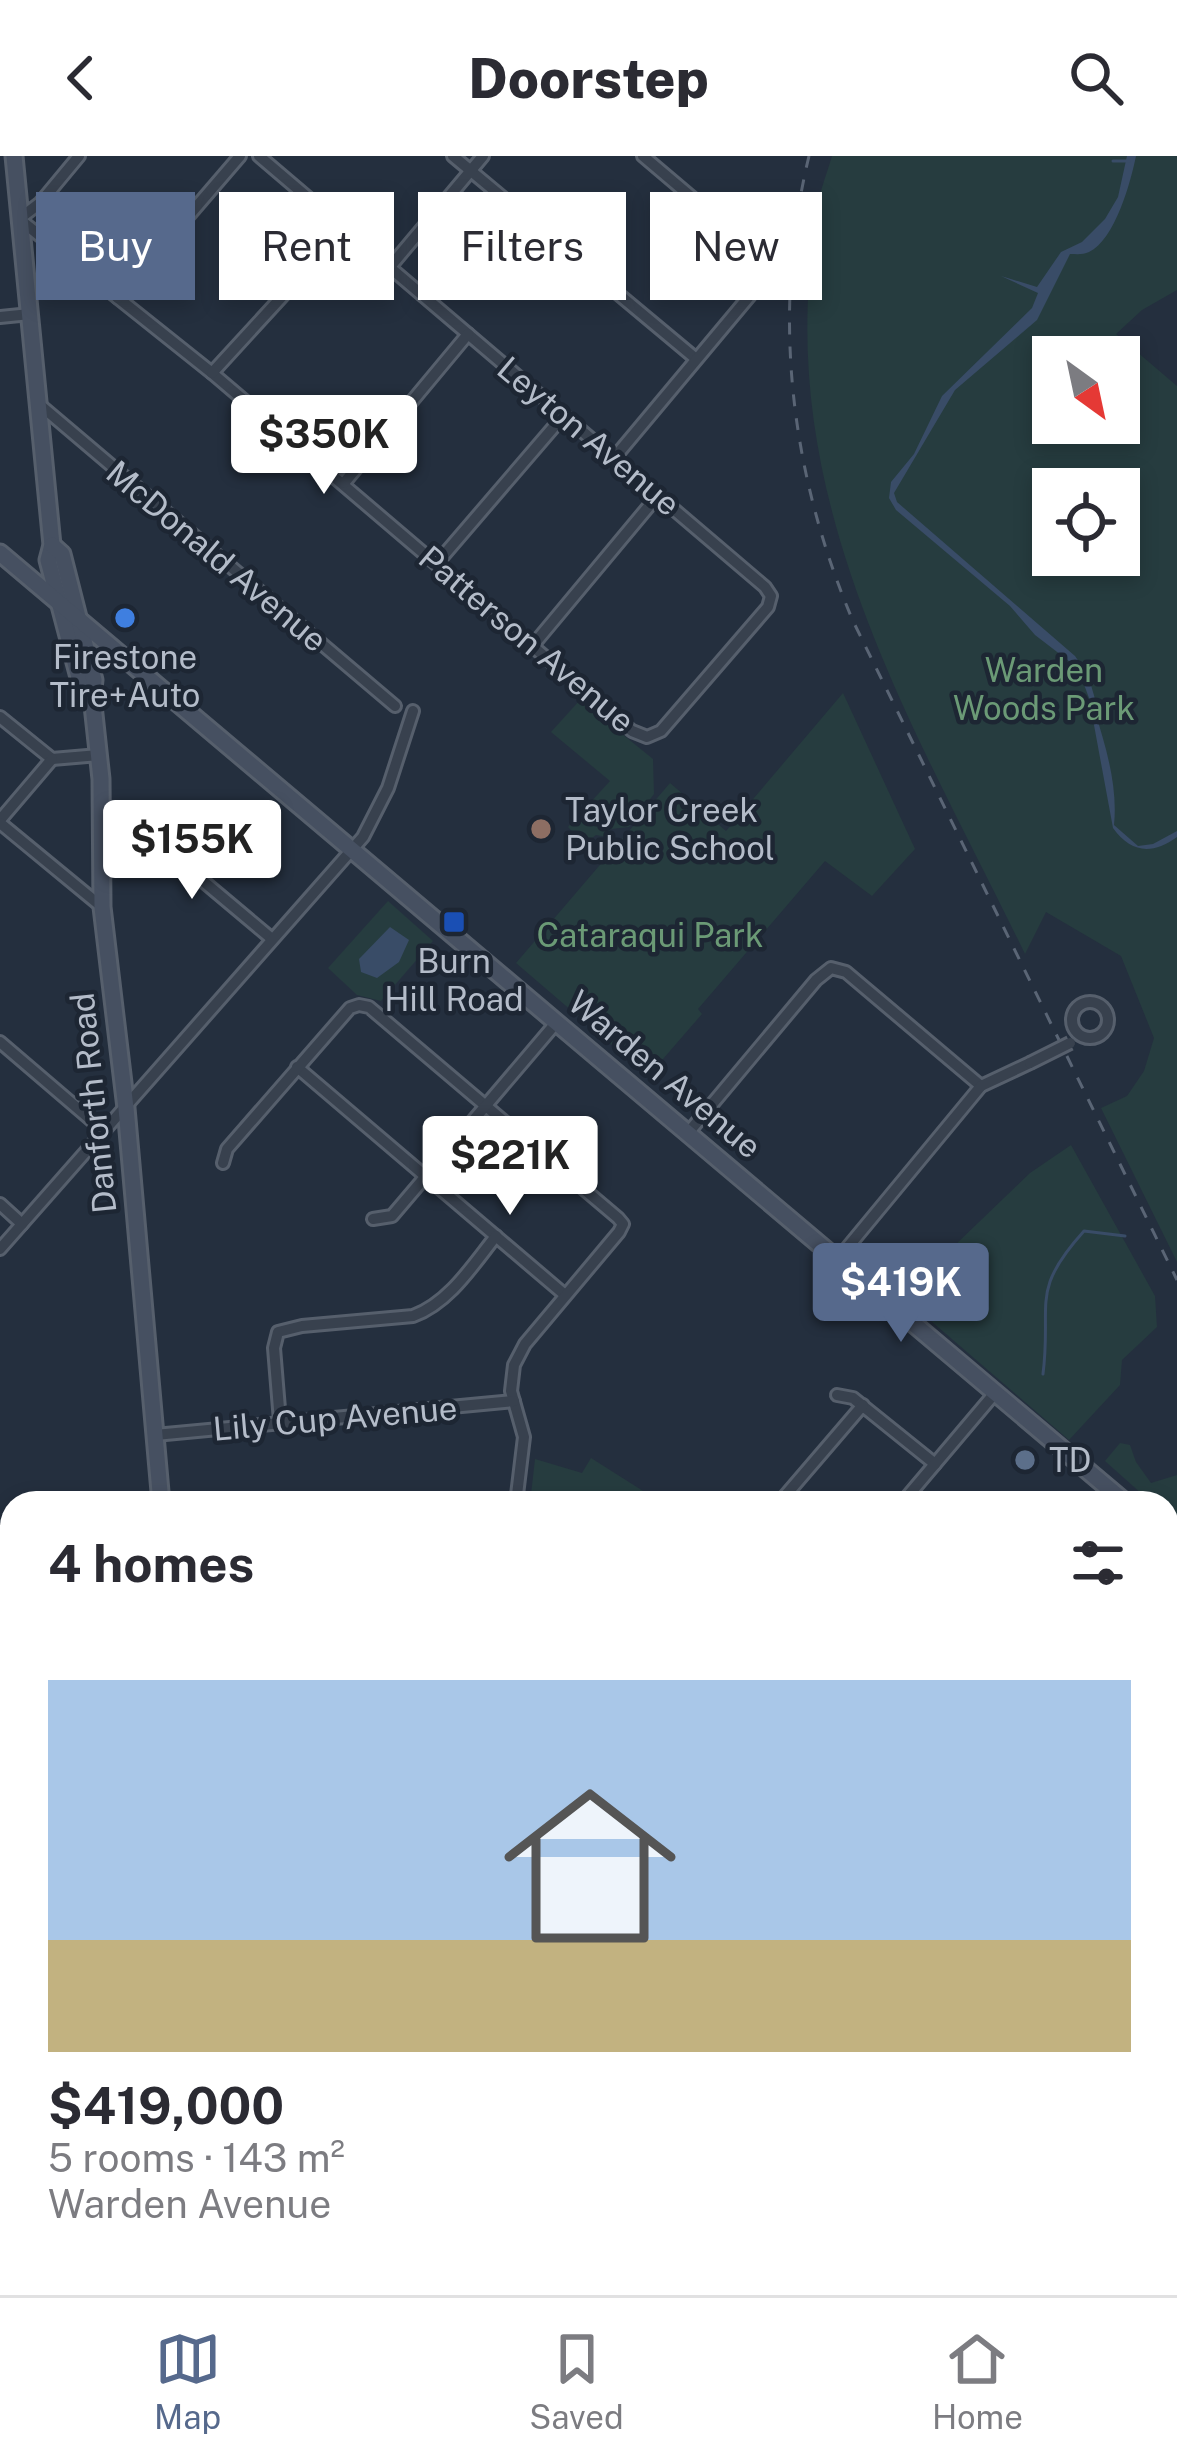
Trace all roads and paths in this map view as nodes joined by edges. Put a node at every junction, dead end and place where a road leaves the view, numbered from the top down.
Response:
1 (14, 156) edge
2 (79, 156) edge
3 (240, 156) edge
4 (259, 156) edge
5 (453, 156) edge
6 (483, 156) edge
7 (643, 156) edge
8 (471, 171) junction
9 (301, 192) edge
10 (195, 208) edge
11 (20, 219) junction
12 (36, 232) edge
13 (394, 262) edge
14 (394, 272) edge
15 (121, 300) edge
16 (279, 300) edge
17 (30, 314) junction
18 (0, 316) edge
19 (468, 334) junction
20 (695, 358) junction
21 (212, 373) junction
22 (40, 405) junction
23 (564, 415) junction
24 (615, 458) junction
25 (344, 483) junction
26 (659, 494) junction
27 (52, 545) junction
28 (0, 553) edge
29 (437, 563) junction
30 (60, 604) junction
31 (80, 621) junction
32 (534, 644) junction
33 (92, 696) junction
34 (395, 706) dead end
35 (413, 711) dead end
36 (0, 717) edge
37 (647, 737) joint
38 (99, 755) junction
39 (52, 760) junction
40 (0, 821) edge
41 (141, 829) dead end
42 (351, 849) junction
43 (102, 907) junction
44 (272, 940) junction
45 (556, 1023) junction
46 (1084, 1036) dead end
47 (0, 1042) edge
48 (297, 1067) junction
49 (981, 1086) junction
50 (485, 1105) junction
51 (126, 1108) junction
52 (104, 1131) junction
53 (688, 1132) junction
54 (224, 1163) dead end
55 (426, 1177) junction
56 (0, 1204) edge
57 (373, 1219) dead end
58 (22, 1224) junction
59 (496, 1236) junction
60 (0, 1249) edge
61 (838, 1258) junction
62 (565, 1295) junction
63 (995, 1393) junction
64 (837, 1394) dead end
65 (514, 1401) junction
66 (863, 1406) junction
67 (280, 1421) junction
68 (155, 1435) junction
69 (935, 1464) junction
70 (160, 1491) edge
71 (517, 1491) edge
72 (789, 1491) edge
73 (912, 1491) edge
74 (1112, 1491) edge

1 - 11 main road, Danforth Road
2 - 11 street
3 - 10 street
4 - 9 street, Leyton Avenue
5 - 8 street
6 - 8 street
7 - 20 street
8 - 13 street
8 - 20 street
11 - 12 street, Patterson Avenue
11 - 17 main road, Danforth Road
14 - 19 street, Leyton Avenue
15 - 21 street, Patterson Avenue
16 - 21 street
17 - 18 street
17 - 22 main road, Danforth Road
19 - 23 street, Leyton Avenue
19 - 25 street
20 - 24 street
21 - 25 street, Patterson Avenue
22 - 27 main road, Danforth Road
22 - 34 street, McDonald Avenue
23 - 24 street, Leyton Avenue
23 - 29 street
24 - 26 street, Leyton Avenue
25 - 29 street, Patterson Avenue
26 - 32 street
26 - 37 street, Leyton Avenue
27 - 30 main road, Danforth Road
27 - 31 main road, Danforth Road
28 - 30 main road, Warden Avenue
29 - 32 street, Patterson Avenue
30 - 31 main road, Warden Avenue
30 - 33 main road, Danforth Road
31 - 33 main road, Danforth Road
31 - 42 main road, Warden Avenue
32 - 37 street, Patterson Avenue
33 - 38 main road, Danforth Road
35 - 42 street
36 - 39 street
38 - 39 street
38 - 43 main road, Danforth Road
39 - 40 street
40 - 43 street
41 - 44 street
42 - 44 street
42 - 45 main road, Warden Avenue
43 - 51 main road, Danforth Road
44 - 51 street
45 - 50 street
45 - 53 main road, Warden Avenue
46 - 49 street, bridge
47 - 52 street
48 - 50 street
48 - 54 street
48 - 55 street
49 - 53 street
49 - 61 street
50 - 55 street
50 - 62 street
51 - 52 street
51 - 68 main road, Danforth Road
52 - 58 street
53 - 61 main road, Warden Avenue
55 - 57 street
55 - 59 street
56 - 58 street
58 - 60 street
59 - 62 street
59 - 67 street
61 - 63 main road, Warden Avenue
62 - 65 street
63 - 69 street
63 - 74 main road, Warden Avenue
64 - 66 street
65 - 67 street, Lily Cup Avenue
65 - 71 street
66 - 69 street
66 - 72 street
67 - 68 street, Lily Cup Avenue
68 - 70 main road, Danforth Road
69 - 73 street

